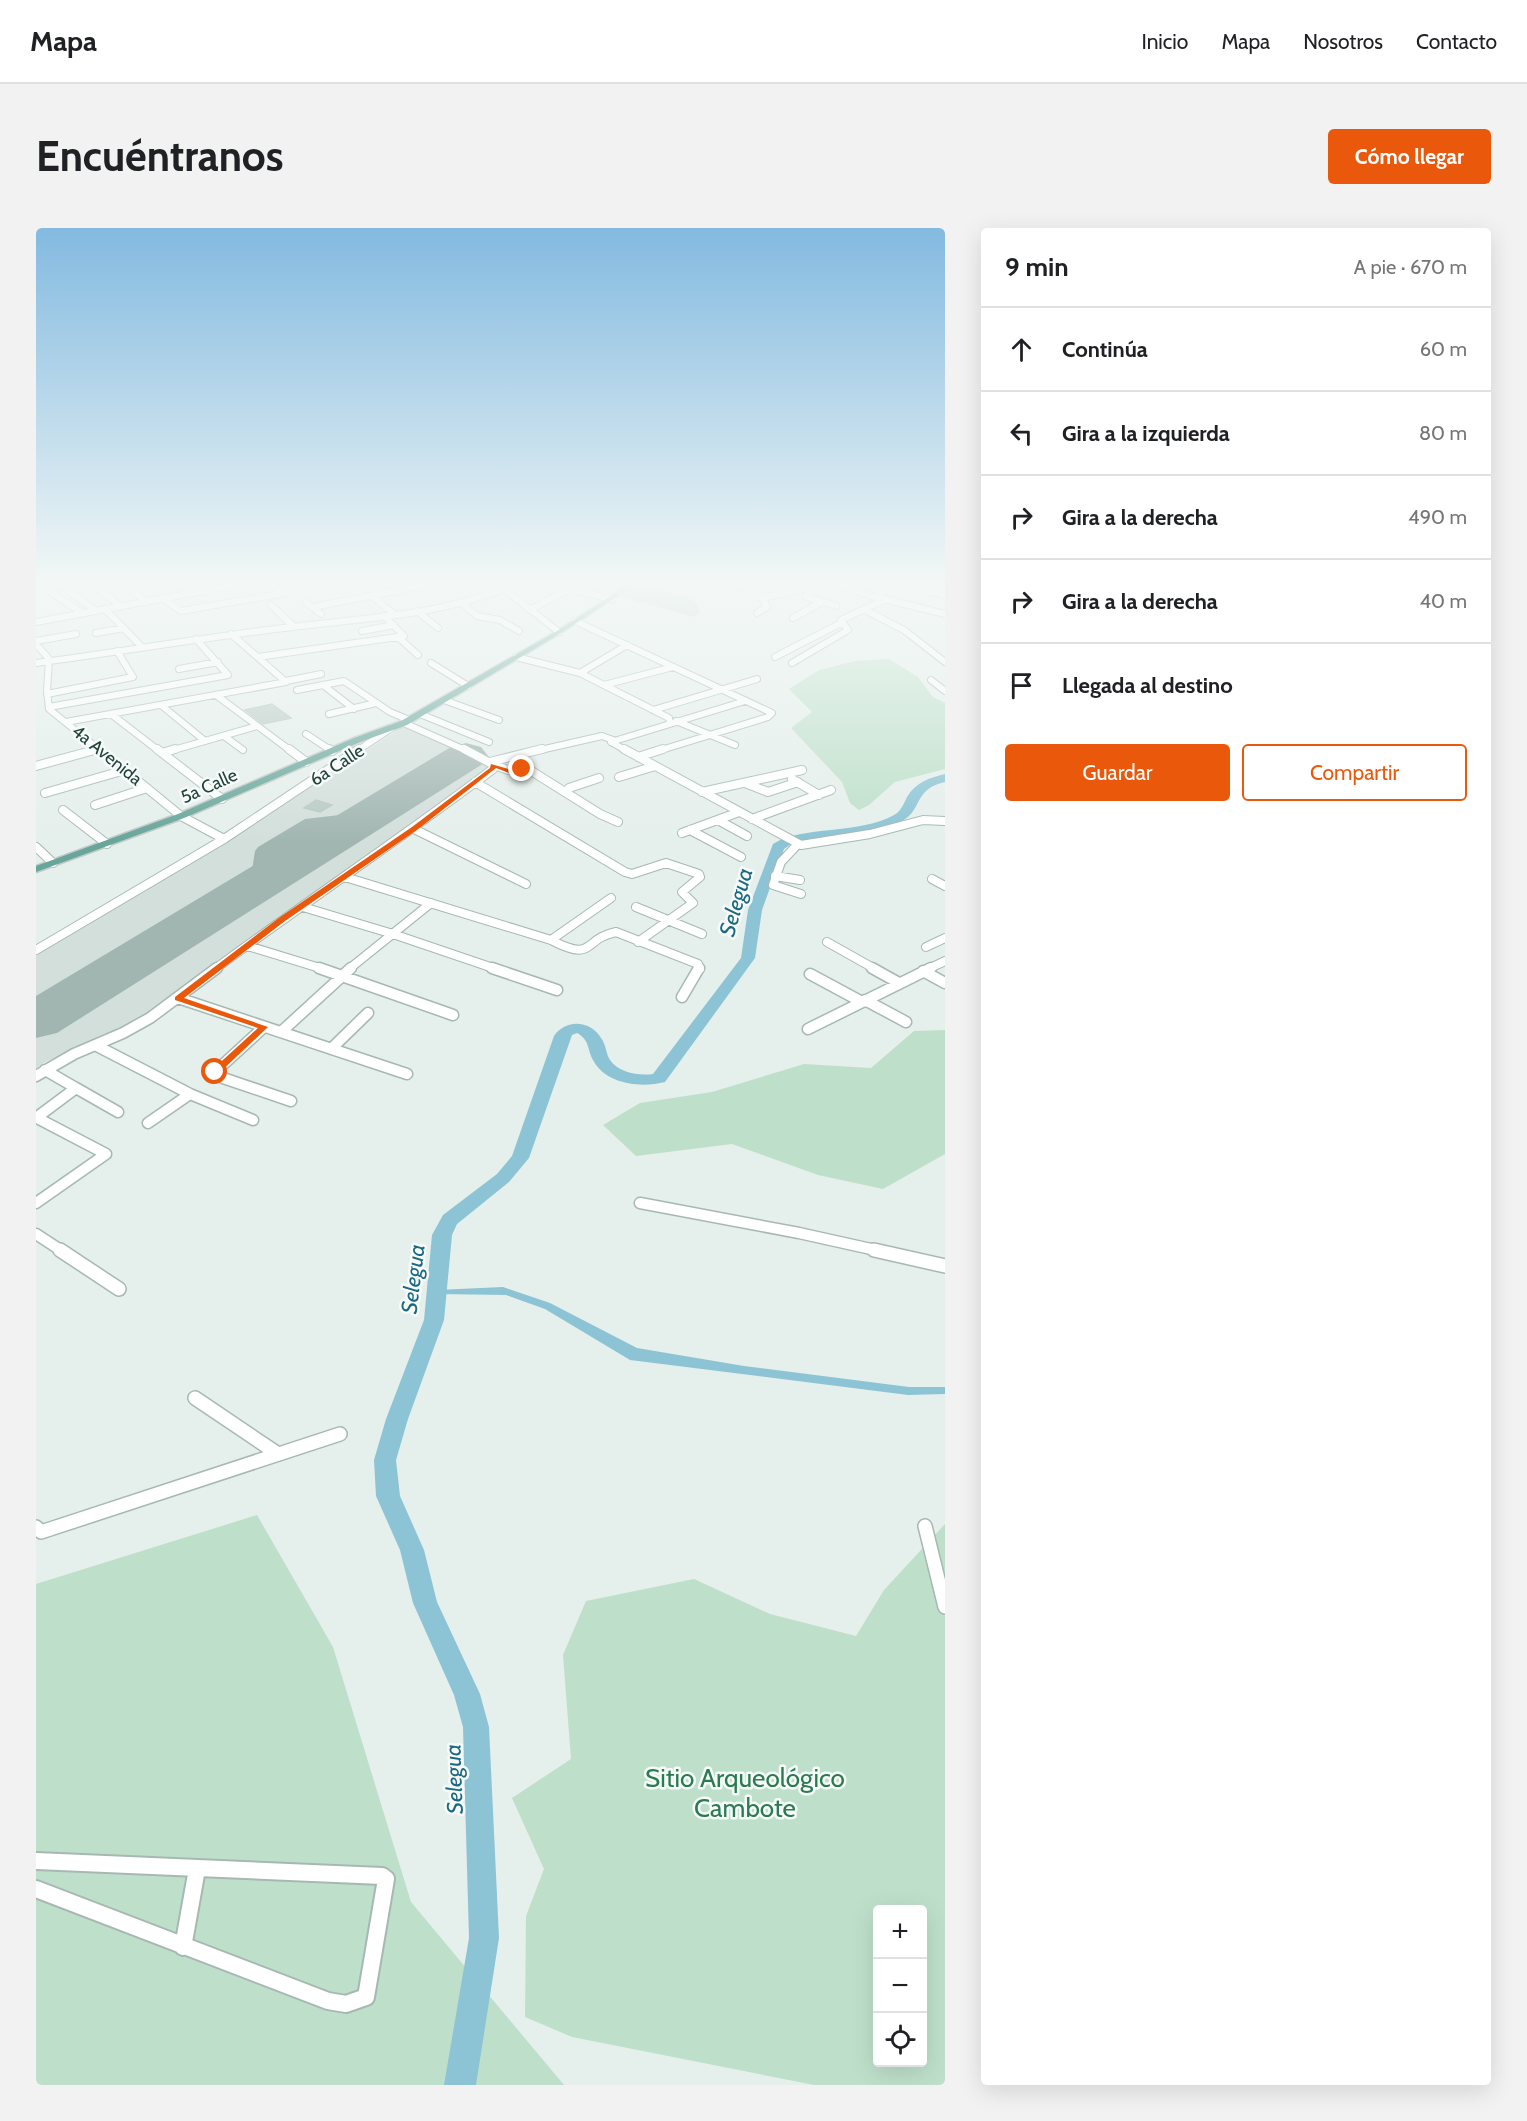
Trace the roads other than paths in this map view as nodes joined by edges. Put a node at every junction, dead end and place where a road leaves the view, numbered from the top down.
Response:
1 (49, 668) edge
2 (128, 668) edge
3 (186, 668) edge
4 (222, 668) edge
5 (270, 668) edge
6 (438, 668) edge
7 (498, 668) edge
8 (559, 668) edge
9 (589, 668) edge
10 (670, 668) edge
11 (674, 668) edge
12 (179, 669) dead end
13 (580, 673) junction
14 (321, 674) dead end
15 (758, 679) dead end
16 (931, 680) dead end
17 (286, 681) junction
18 (323, 685) junction
19 (604, 685) junction
20 (468, 686) junction
21 (297, 690) dead end
22 (722, 690) junction
23 (945, 691) edge
24 (47, 694) junction
25 (216, 695) junction
26 (444, 700) junction
27 (745, 701) junction
28 (161, 705) junction
29 (379, 705) junction
30 (49, 707) junction
31 (354, 708) junction
32 (653, 710) junction
33 (111, 714) junction
34 (329, 714) dead end
35 (420, 714) junction
36 (344, 718) dead end
37 (499, 720) dead end
38 (66, 722) junction
39 (406, 722) junction
40 (673, 722) junction
41 (257, 726) junction
42 (393, 727) junction
43 (306, 734) dead end
44 (710, 735) junction
45 (224, 736) junction
46 (613, 740) junction
47 (205, 741) junction
48 (489, 741) dead end
49 (735, 745) dead end
50 (99, 749) junction
51 (243, 750) dead end
52 (332, 751) junction
53 (162, 753) junction
54 (638, 757) junction
55 (306, 762) junction
56 (493, 765) junction
57 (36, 766) edge
58 (655, 766) junction
59 (125, 770) junction
60 (802, 770) dead end
61 (784, 774) junction
62 (619, 777) dead end
63 (599, 778) dead end
64 (475, 782) junction
65 (798, 782) junction
66 (553, 783) junction
67 (745, 783) junction
68 (147, 788) junction
69 (569, 788) junction
70 (831, 790) dead end
71 (702, 792) junction
72 (45, 793) dead end
73 (819, 795) junction
74 (222, 799) junction
75 (95, 805) dead end
76 (63, 810) dead end
77 (739, 812) junction
78 (181, 816) junction
79 (607, 816) junction
80 (752, 819) junction
81 (718, 820) junction
82 (945, 821) edge
83 (618, 822) dead end
84 (414, 829) junction
85 (747, 836) dead end
86 (224, 840) junction
87 (793, 842) junction
88 (106, 844) junction
89 (36, 847) edge
90 (741, 857) dead end
91 (53, 863) junction
92 (36, 869) edge
93 (775, 876) junction
94 (345, 877) junction
95 (932, 879) dead end
96 (801, 880) dead end
97 (526, 884) dead end
98 (945, 886) edge
99 (801, 894) dead end
100 (611, 898) dead end
101 (431, 903) junction
102 (303, 907) junction
103 (636, 907) dead end
104 (669, 921) junction
105 (393, 934) junction
106 (702, 934) dead end
107 (945, 938) edge
108 (551, 940) junction
109 (638, 942) junction
110 (827, 942) dead end
111 (248, 946) junction
112 (926, 947) dead end
113 (36, 950) edge
114 (945, 961) edge
115 (923, 971) junction
116 (810, 974) dead end
117 (342, 975) junction
118 (900, 983) junction
119 (945, 983) edge
120 (557, 990) dead end
121 (682, 997) dead end
122 (178, 998) junction
123 (864, 1001) junction
124 (368, 1013) dead end
125 (453, 1015) dead end
126 (906, 1022) dead end
127 (264, 1027) junction
128 (808, 1029) dead end
129 (281, 1032) junction
130 (96, 1045) junction
131 (331, 1049) junction
132 (45, 1070) junction
133 (407, 1074) dead end
134 (36, 1076) edge
135 (76, 1088) junction
136 (190, 1094) junction
137 (291, 1101) dead end
138 (118, 1112) dead end
139 (36, 1118) edge
140 (253, 1120) dead end
141 (148, 1123) dead end
142 (36, 1203) edge
143 (640, 1203) dead end
144 (36, 1234) edge
145 (945, 1266) edge
146 (119, 1289) dead end
147 (195, 1398) dead end
148 (340, 1434) dead end
149 (278, 1455) junction
150 (925, 1526) dead end
151 (38, 1531) edge
152 (945, 1607) edge
153 (36, 1861) edge
154 (197, 1869) junction
155 (36, 1889) edge
156 (183, 1947) junction

1 - 24 street
2 - 24 street
3 - 12 street
4 - 30 street
5 - 17 street
6 - 20 street
7 - 20 main road, 6a Calle
8 - 13 street
9 - 13 street
10 - 19 street
11 - 22 street
13 - 19 street
14 - 17 street
15 - 22 street
16 - 23 street
17 - 25 street
18 - 21 street
18 - 29 street
18 - 31 street
19 - 32 street
20 - 26 main road, 6a Calle
22 - 27 street
22 - 32 street
24 - 30 street
25 - 28 street
25 - 41 street
26 - 35 main road, 6a Calle
26 - 37 street
27 - 40 street
27 - 44 street
28 - 33 street
28 - 47 street
29 - 31 street
29 - 36 street
29 - 39 street
30 - 38 street, 4a Avenida
31 - 34 street
32 - 40 street
33 - 38 street
33 - 53 street
35 - 39 main road, 6a Calle
35 - 48 street
38 - 50 street, 4a Avenida
39 - 42 main road, 6a Calle
39 - 56 street
40 - 44 street
40 - 46 street
41 - 45 street
41 - 55 street
42 - 52 main road, 5a Calle
42 - 86 street, 6a Calle
43 - 52 street
44 - 49 street
44 - 54 street
45 - 47 street
45 - 51 street
46 - 54 street
46 - 56 street
47 - 53 street
50 - 57 street
50 - 59 street, 4a Avenida
52 - 55 main road, 5a Calle
53 - 74 street
54 - 58 street
55 - 74 main road, 5a Calle
56 - 64 street
56 - 66 street
58 - 62 street
58 - 71 street
59 - 68 street, 4a Avenida
59 - 72 street
60 - 61 street
61 - 65 street
61 - 67 street
63 - 69 street
64 - 84 street
64 - 104 street
65 - 67 street
65 - 73 street
66 - 69 street
66 - 79 street
67 - 71 street
68 - 75 street
68 - 78 street, 4a Avenida
69 - 79 street
70 - 73 street
71 - 77 street
73 - 80 street
74 - 78 main road, 5a Calle
76 - 88 street
77 - 80 street
77 - 81 street
78 - 86 street, 4a Avenida
78 - 88 main road, 5a Calle
79 - 83 street
80 - 87 street
81 - 85 street
81 - 90 street
82 - 87 street
84 - 94 street
84 - 97 street
86 - 113 street, 6a Calle
87 - 93 street
88 - 91 main road, 5a Calle
89 - 91 street
91 - 92 main road, 5a Calle
93 - 96 street
93 - 99 street
94 - 101 street
94 - 102 street
95 - 98 street
100 - 108 street
101 - 105 street
101 - 108 street
102 - 105 street
102 - 111 street
103 - 104 street
104 - 106 street
104 - 109 street
105 - 117 street
105 - 120 street
107 - 112 street
108 - 109 street
109 - 121 street
110 - 118 street
111 - 117 street
111 - 122 street
114 - 115 street
115 - 118 street
115 - 119 street
116 - 123 street
117 - 125 street
117 - 129 street
118 - 123 street
122 - 127 street
122 - 130 street
123 - 126 street
123 - 128 street
124 - 131 street
127 - 129 street
127 - 137 street
129 - 131 street
130 - 132 street
130 - 136 street
131 - 133 street
132 - 134 street
132 - 135 street
135 - 138 street
135 - 139 street
136 - 140 street
136 - 141 street
139 - 142 street
143 - 145 street
144 - 146 street
147 - 149 street
148 - 149 street
149 - 151 street
150 - 152 street
153 - 154 street
154 - 156 street
154 - 156 street
155 - 156 street

